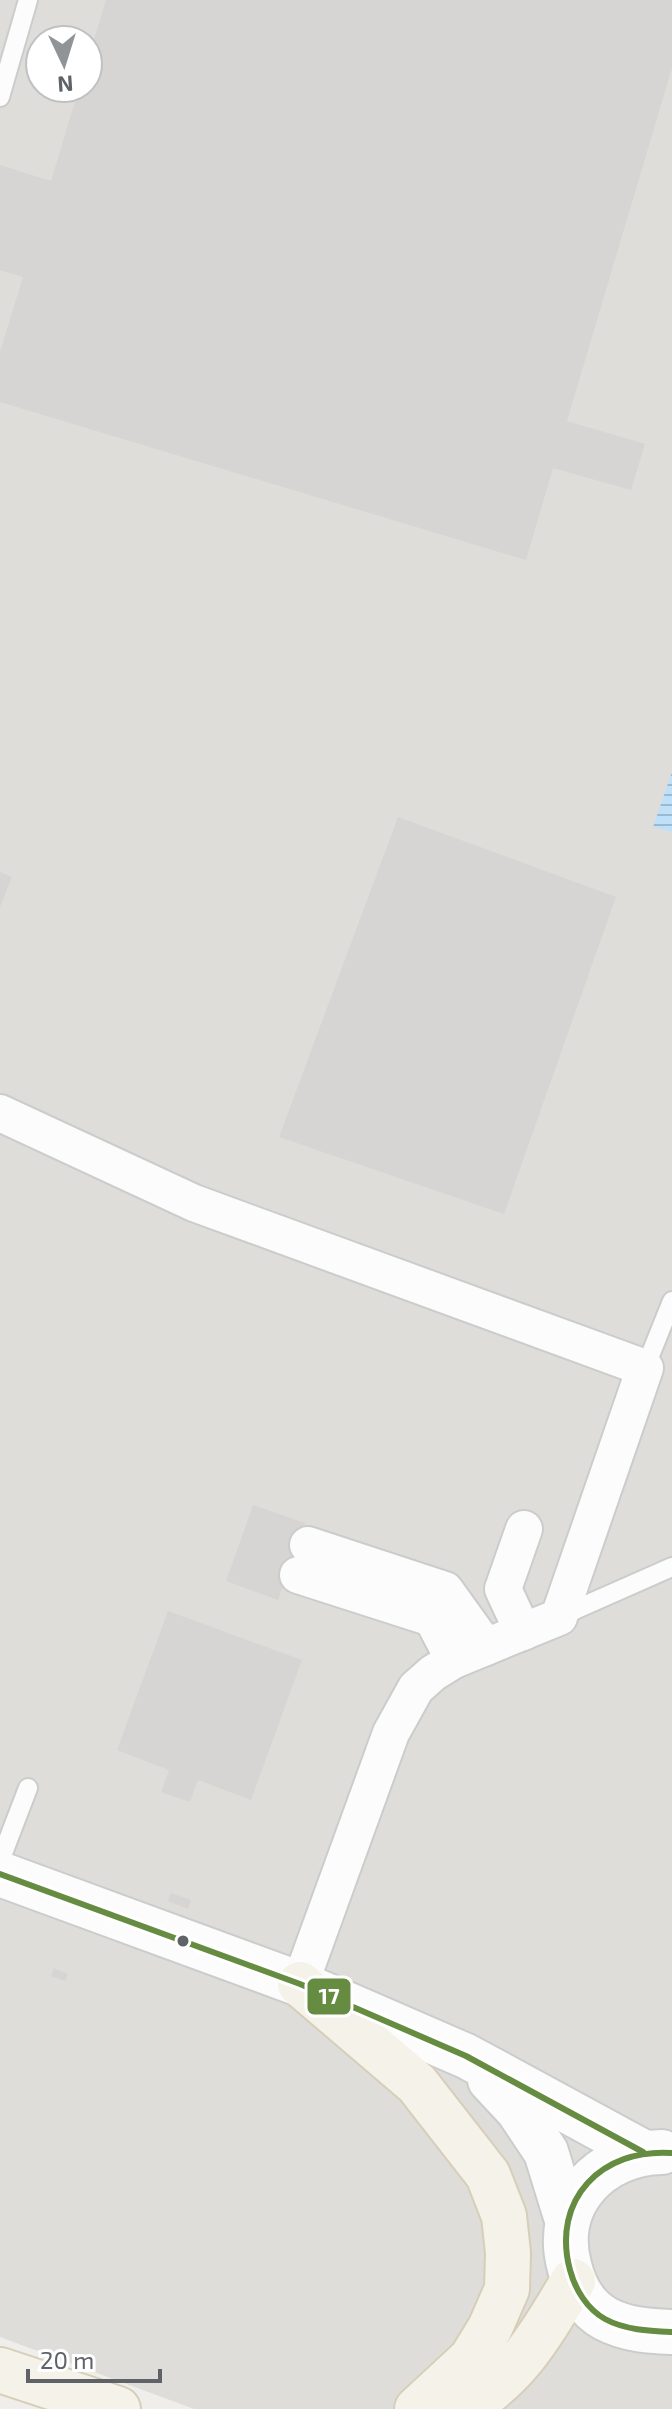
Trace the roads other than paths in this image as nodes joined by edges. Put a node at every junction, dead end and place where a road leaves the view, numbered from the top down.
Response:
1 (28, 0) edge
2 (0, 97) edge
3 (0, 1113) edge
4 (672, 1301) edge
5 (645, 1368) junction
6 (524, 1529) dead end
7 (303, 1560) dead end
8 (670, 1563) edge
9 (559, 1617) junction
10 (523, 1632) junction
11 (470, 1654) junction
12 (28, 1788) dead end
13 (0, 1861) edge
14 (0, 1874) edge
15 (300, 1984) junction
16 (466, 2056) junction
17 (658, 2153) edge
18 (567, 2220) junction
19 (573, 2281) junction
20 (672, 2332) edge
21 (0, 2370) edge
22 (0, 2388) edge
23 (55, 2409) edge
24 (118, 2409) edge
25 (417, 2409) edge
26 (464, 2409) edge

1 - 2 lane
3 - 5 street
4 - 5 lane
5 - 9 street
6 - 10 street
7 - 11 street
8 - 9 lane
9 - 10 street
10 - 11 street
11 - 15 street
12 - 13 lane
14 - 15 street
15 - 16 street
15 - 25 main road
16 - 17 street
16 - 18 street
17 - 18 street
18 - 19 street
19 - 20 street
19 - 26 main road
21 - 24 main road
22 - 23 main road

